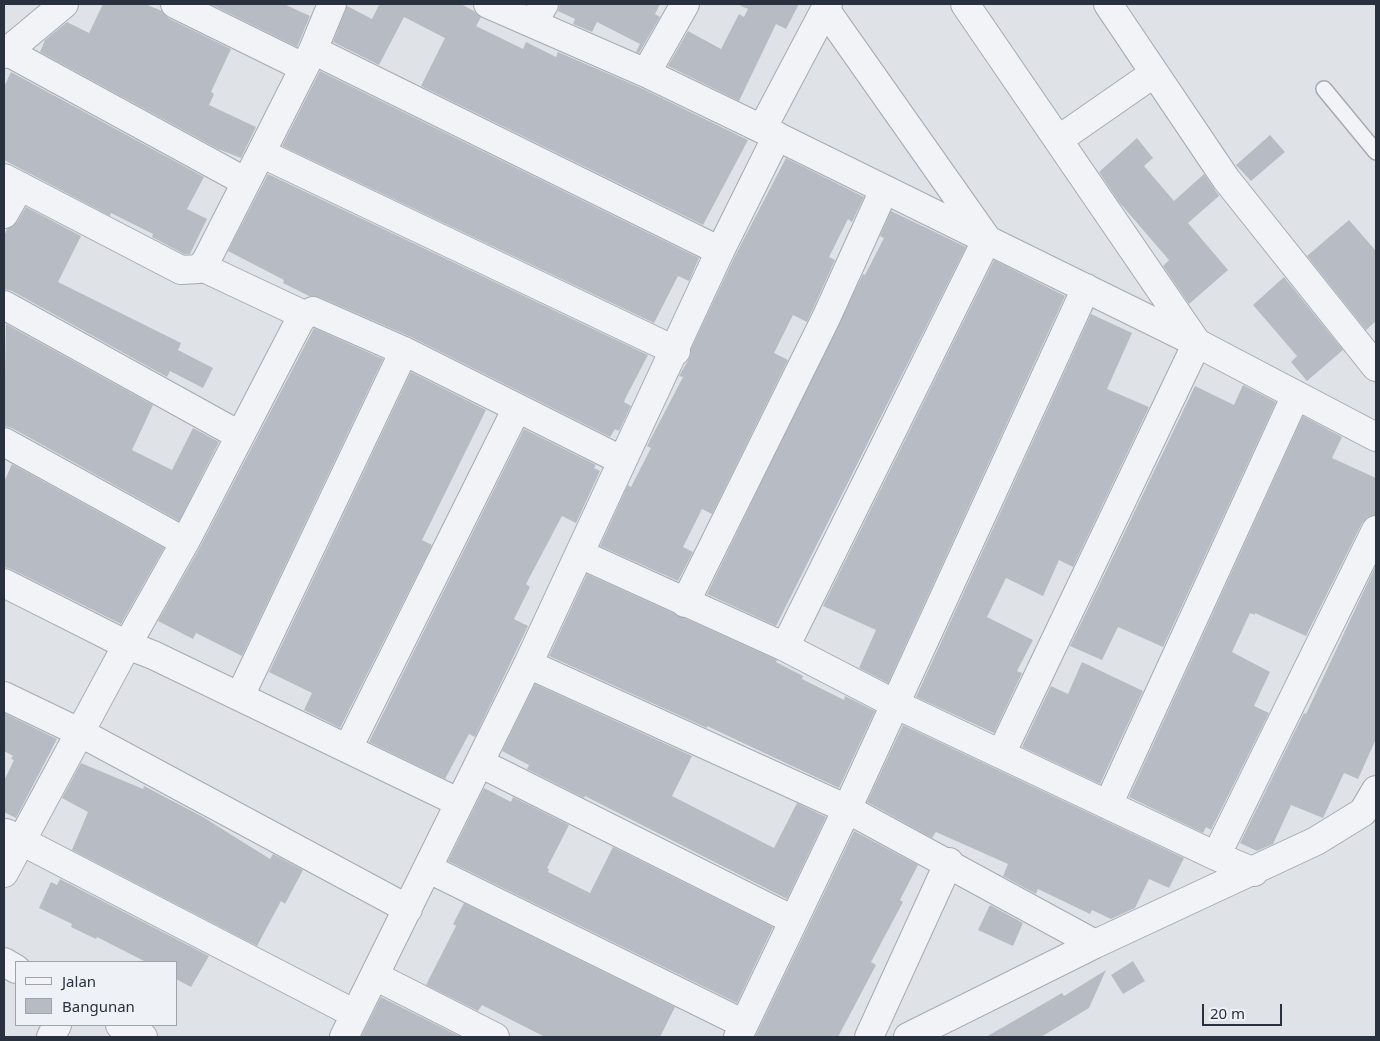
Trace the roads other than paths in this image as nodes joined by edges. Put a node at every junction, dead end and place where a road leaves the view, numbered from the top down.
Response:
1 (64, 4) edge
2 (175, 4) edge
3 (332, 4) edge
4 (488, 4) edge
5 (685, 4) edge
6 (965, 4) edge
7 (1108, 4) edge
8 (826, 6) edge
9 (538, 14) edge
10 (6, 53) edge
11 (308, 59) junction
12 (646, 73) junction
13 (1154, 74) junction
14 (1324, 89) dead end
15 (770, 133) junction
16 (1058, 140) junction
17 (1376, 152) edge
18 (261, 153) junction
19 (12, 182) edge
20 (246, 182) junction
21 (884, 190) junction
22 (4, 214) edge
23 (987, 239) junction
24 (720, 251) junction
25 (202, 267) junction
26 (1086, 288) junction
27 (4, 305) edge
28 (304, 315) junction
29 (1197, 343) junction
30 (676, 350) junction
31 (404, 351) junction
32 (1376, 367) edge
33 (1296, 395) junction
34 (517, 408) junction
35 (239, 435) junction
36 (1376, 437) edge
37 (4, 442) edge
38 (621, 460) junction
39 (1376, 530) edge
40 (185, 542) junction
41 (580, 554) junction
42 (4, 584) edge
43 (685, 602) junction
44 (127, 645) junction
45 (785, 648) junction
46 (528, 664) junction
47 (4, 696) edge
48 (240, 696) junction
49 (896, 704) junction
50 (78, 732) junction
51 (348, 748) junction
52 (1000, 754) junction
53 (480, 763) junction
54 (458, 802) junction
55 (1372, 803) edge
56 (1108, 805) junction
57 (847, 809) junction
58 (12, 836) edge
59 (1216, 856) junction
60 (949, 862) junction
61 (429, 869) junction
62 (1254, 872) junction
63 (4, 873) edge
64 (408, 909) junction
65 (793, 920) junction
66 (1095, 944) junction
67 (4, 962) edge
68 (15, 968) edge
69 (375, 976) junction
70 (122, 1026) edge
71 (350, 1026) edge
72 (741, 1031) edge
73 (143, 1037) edge
74 (495, 1037) edge
75 (868, 1037) edge
76 (908, 1037) edge

1 - 10 street
2 - 11 street
3 - 11 street
4 - 9 street
5 - 12 street
6 - 16 street
7 - 13 street
8 - 15 street
8 - 23 street
9 - 12 street
10 - 20 street
11 - 18 street
11 - 24 street
12 - 15 street
13 - 16 street
13 - 32 street
14 - 17 lane
15 - 21 street
15 - 24 street
16 - 29 street
18 - 20 street
18 - 30 street
19 - 22 street
19 - 25 street
20 - 25 street
21 - 23 street
21 - 43 street
23 - 26 street
23 - 45 street
24 - 30 street
25 - 28 street
26 - 29 street
26 - 49 street
27 - 35 street
28 - 31 street
28 - 35 street
29 - 33 street
29 - 52 street
30 - 38 street
31 - 34 street
31 - 48 street
33 - 36 street
33 - 56 street
34 - 38 street
34 - 51 street
35 - 40 street
37 - 40 street
38 - 41 street
39 - 59 street
40 - 44 street
41 - 43 street
41 - 46 street
42 - 44 street
43 - 45 street
44 - 48 street
44 - 50 street
45 - 49 street
46 - 53 street
46 - 57 street
47 - 50 street
48 - 51 street
49 - 52 street
49 - 57 street
50 - 58 street
50 - 64 street
51 - 54 street
52 - 56 street
53 - 54 street
53 - 65 street
54 - 61 street
55 - 62 street
56 - 59 street
57 - 60 street
57 - 65 street
58 - 63 street
58 - 71 street
59 - 62 street
60 - 66 street
60 - 75 street
61 - 64 street
61 - 72 street
62 - 66 street
64 - 69 street
65 - 72 street
66 - 76 street
67 - 68 street
69 - 71 street
69 - 74 street
70 - 73 street

